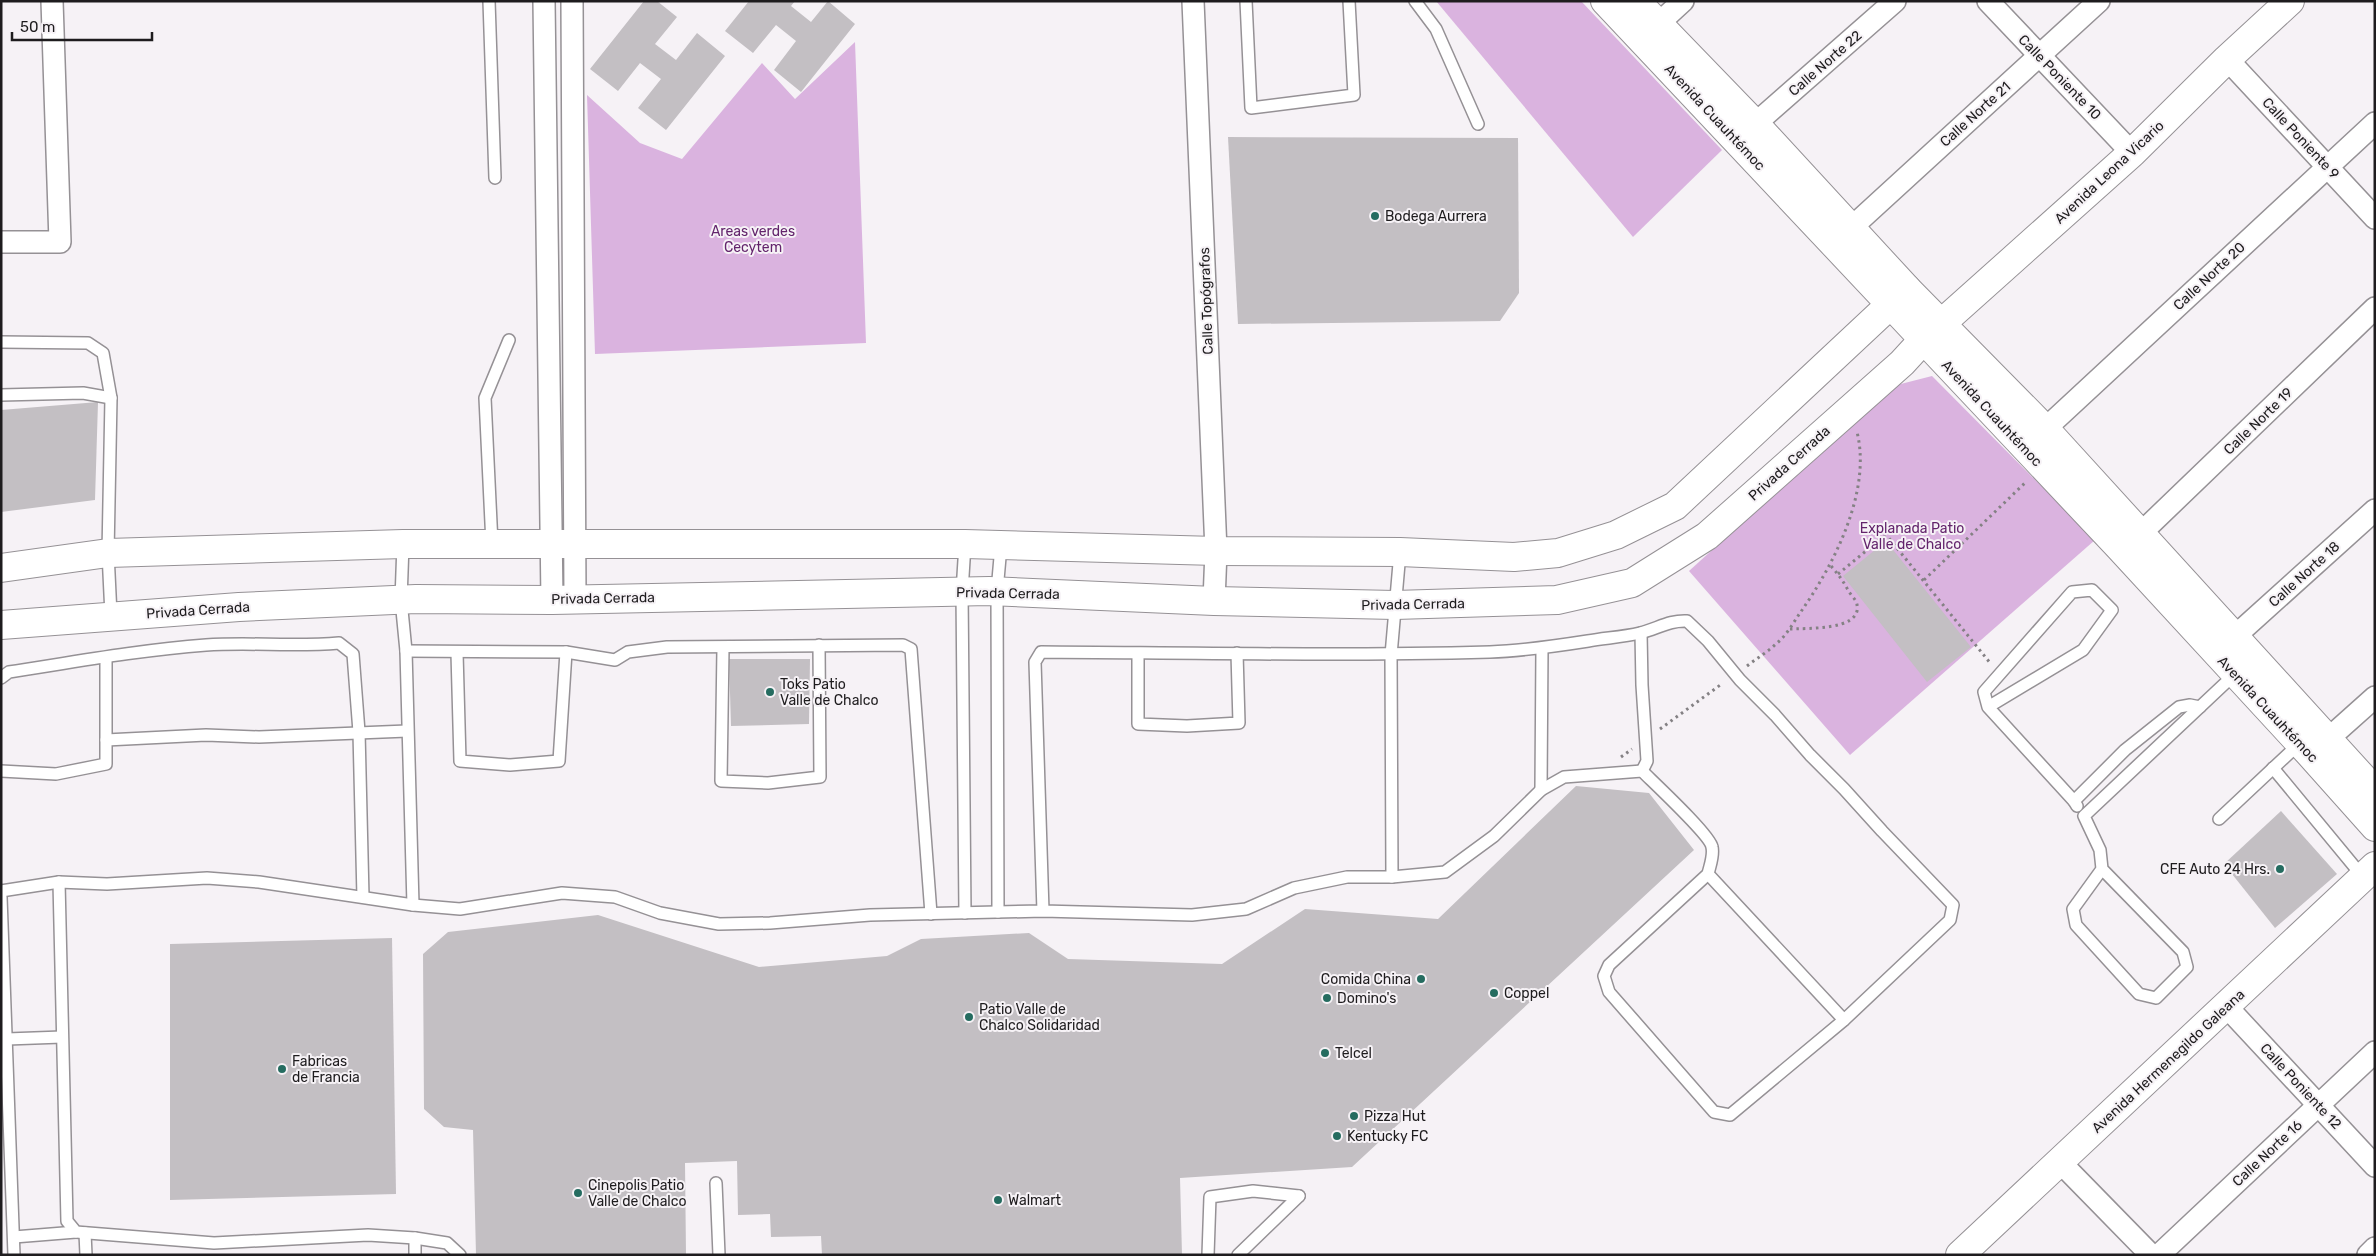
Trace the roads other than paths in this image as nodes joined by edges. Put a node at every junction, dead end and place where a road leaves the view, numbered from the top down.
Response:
1 (52, 1) edge
2 (488, 1) edge
3 (544, 1) edge
4 (572, 1) edge
5 (1193, 1) edge
6 (1246, 1) edge
7 (1349, 1) edge
8 (1415, 1) edge
9 (1606, 1) edge
10 (1636, 1) edge
11 (1683, 1) edge
12 (1895, 1) edge
13 (1988, 1) edge
14 (2099, 1) edge
15 (2290, 1) edge
16 (1658, 24) junction
17 (2040, 55) junction
18 (2227, 59) junction
19 (2375, 123) edge
20 (1478, 124) dead end
21 (1755, 124) junction
22 (546, 144) junction
23 (573, 144) junction
24 (2132, 153) junction
25 (2327, 166) junction
26 (495, 178) dead end
27 (2375, 218) edge
28 (1851, 228) junction
29 (1, 242) edge
30 (1899, 297) junction
31 (2375, 308) edge
32 (1933, 332) junction
33 (509, 340) dead end
34 (1, 342) edge
35 (1, 395) edge
36 (111, 398) junction
37 (2045, 429) junction
38 (2375, 510) edge
39 (2140, 534) junction
40 (403, 544) junction
41 (492, 544) junction
42 (563, 544) junction
43 (965, 544) junction
44 (1001, 546) junction
45 (1216, 551) junction
46 (1400, 552) junction
47 (108, 553) junction
48 (1, 568) edge
49 (997, 591) junction
50 (962, 592) junction
51 (564, 599) junction
52 (401, 600) junction
53 (1214, 601) junction
54 (1395, 605) junction
55 (111, 615) junction
56 (1, 625) edge
57 (1641, 633) junction
58 (2233, 638) junction
59 (819, 646) junction
60 (723, 648) junction
61 (1542, 648) junction
62 (406, 651) junction
63 (566, 652) junction
64 (457, 653) junction
65 (1237, 653) junction
66 (1138, 654) junction
67 (1392, 655) junction
68 (106, 658) junction
69 (2243, 666) junction
70 (1, 678) edge
71 (2375, 697) edge
72 (1988, 707) junction
73 (2200, 707) junction
74 (407, 731) junction
75 (359, 732) junction
76 (2328, 739) junction
77 (106, 740) junction
78 (2300, 743) junction
79 (2125, 750) junction
80 (2140, 763) junction
81 (2274, 768) junction
82 (1642, 771) junction
83 (1, 772) edge
84 (1541, 790) junction
85 (2375, 791) edge
86 (2074, 802) junction
87 (2084, 816) junction
88 (2219, 819) dead end
89 (2375, 827) edge
90 (2102, 869) junction
91 (2369, 872) edge
92 (1708, 874) junction
93 (1392, 877) junction
94 (59, 882) junction
95 (1, 891) edge
96 (1, 897) edge
97 (363, 897) junction
98 (413, 905) junction
99 (1043, 911) junction
100 (998, 912) junction
101 (964, 913) junction
102 (931, 914) junction
103 (2226, 1006) junction
104 (1844, 1020) junction
105 (62, 1037) junction
106 (7, 1039) junction
107 (2375, 1052) edge
108 (2318, 1105) junction
109 (2060, 1162) junction
110 (2375, 1166) edge
111 (716, 1183) dead end
112 (80, 1233) junction
113 (14, 1236) junction
114 (415, 1238) junction
115 (2375, 1248) edge
116 (14, 1255) edge
117 (86, 1255) edge
118 (415, 1255) edge
119 (460, 1255) edge
120 (719, 1255) edge
121 (1208, 1255) edge
122 (1238, 1255) edge
123 (1960, 1255) edge
124 (2151, 1255) edge
125 (2159, 1255) edge
126 (2368, 1255) edge

1 - 29 street
2 - 26 lane
3 - 22 street
4 - 23 street
5 - 45 street, Calle Topógrafos
6 - 7 lane
8 - 20 lane
9 - 30 street, Avenida Cuauhtémoc
10 - 16 street, Avenida Cuauhtémoc
11 - 16 street
12 - 21 street, Calle Norte 22
13 - 17 street, Calle Poniente 10
14 - 17 street, Calle Norte 21
15 - 18 street, Avenida Leona Vicario
16 - 21 street, Avenida Cuauhtémoc
17 - 24 street, Calle Poniente 10
17 - 28 street, Calle Norte 21
18 - 24 street, Avenida Leona Vicario
18 - 25 street, Calle Poniente 9
19 - 25 street, Calle Norte 20
21 - 28 street, Avenida Cuauhtémoc
22 - 23 street
22 - 42 street
23 - 42 street
24 - 32 street, Avenida Leona Vicario
25 - 27 street, Calle Poniente 9
25 - 37 street, Calle Norte 20
28 - 30 street, Avenida Cuauhtémoc
30 - 32 street, Avenida Cuauhtémoc
30 - 46 street
31 - 39 street, Calle Norte 19
32 - 37 street, Avenida Cuauhtémoc
32 - 54 street, Privada Cerrada
32 - 69 street, Avenida Cuauhtémoc
33 - 41 lane
34 - 36 lane
35 - 36 lane
36 - 47 lane
37 - 39 street, Avenida Cuauhtémoc
38 - 58 street, Calle Norte 18
39 - 58 street, Avenida Cuauhtémoc
40 - 41 street
40 - 47 street
40 - 52 lane
41 - 42 street
42 - 43 street
42 - 51 street
43 - 44 street
43 - 50 lane
44 - 45 street
44 - 49 lane
45 - 46 street
45 - 53 street, Calle Topógrafos
46 - 54 lane
47 - 48 street
47 - 55 lane
49 - 50 street, Privada Cerrada
49 - 53 street, Privada Cerrada
49 - 100 lane
50 - 51 street, Privada Cerrada
50 - 101 lane
51 - 52 street, Privada Cerrada
52 - 55 street, Privada Cerrada
52 - 62 lane
53 - 54 street, Privada Cerrada
54 - 67 lane
55 - 56 street, Privada Cerrada
57 - 61 lane
57 - 82 lane
57 - 104 lane
58 - 69 street, Avenida Cuauhtémoc
59 - 60 lane
59 - 60 lane
59 - 102 lane
60 - 63 lane
61 - 67 lane
61 - 84 lane
62 - 64 lane
62 - 74 lane
63 - 64 lane
63 - 64 lane
65 - 66 lane
65 - 66 lane
65 - 67 lane
66 - 99 lane
67 - 93 lane
68 - 70 lane
68 - 75 lane
68 - 77 lane
69 - 73 lane
69 - 76 street, Avenida Cuauhtémoc
69 - 78 street, Avenida Cuauhtémoc
71 - 76 street
72 - 72 lane
72 - 86 lane
73 - 79 lane
73 - 80 lane
74 - 75 lane
74 - 98 lane
75 - 77 lane
75 - 97 lane
76 - 85 street, Avenida Cuauhtémoc
77 - 83 lane
78 - 81 lane
78 - 89 street, Avenida Cuauhtémoc
79 - 80 lane
79 - 86 lane
80 - 87 lane
81 - 88 lane
81 - 91 lane
82 - 84 lane
82 - 92 lane
84 - 93 lane
86 - 87 lane
87 - 90 lane
90 - 90 lane
91 - 103 street, Avenida Hermenegildo Galeana
92 - 104 lane
92 - 104 lane
93 - 99 lane
94 - 95 lane
94 - 97 lane
94 - 105 lane
96 - 106 lane
97 - 98 lane
98 - 102 lane
99 - 100 lane
100 - 101 lane
101 - 102 lane
103 - 108 street, Calle Poniente 12
103 - 109 street, Avenida Hermenegildo Galeana
105 - 106 lane
105 - 112 lane
106 - 113 lane
107 - 108 street, Calle Norte 16
108 - 110 street, Calle Poniente 12
108 - 125 street, Calle Norte 16
109 - 123 street, Avenida Hermenegildo Galeana
109 - 124 street
111 - 120 lane
112 - 113 lane
112 - 114 lane
112 - 117 lane
113 - 116 lane
114 - 118 lane
114 - 119 lane
115 - 126 street
121 - 122 lane

